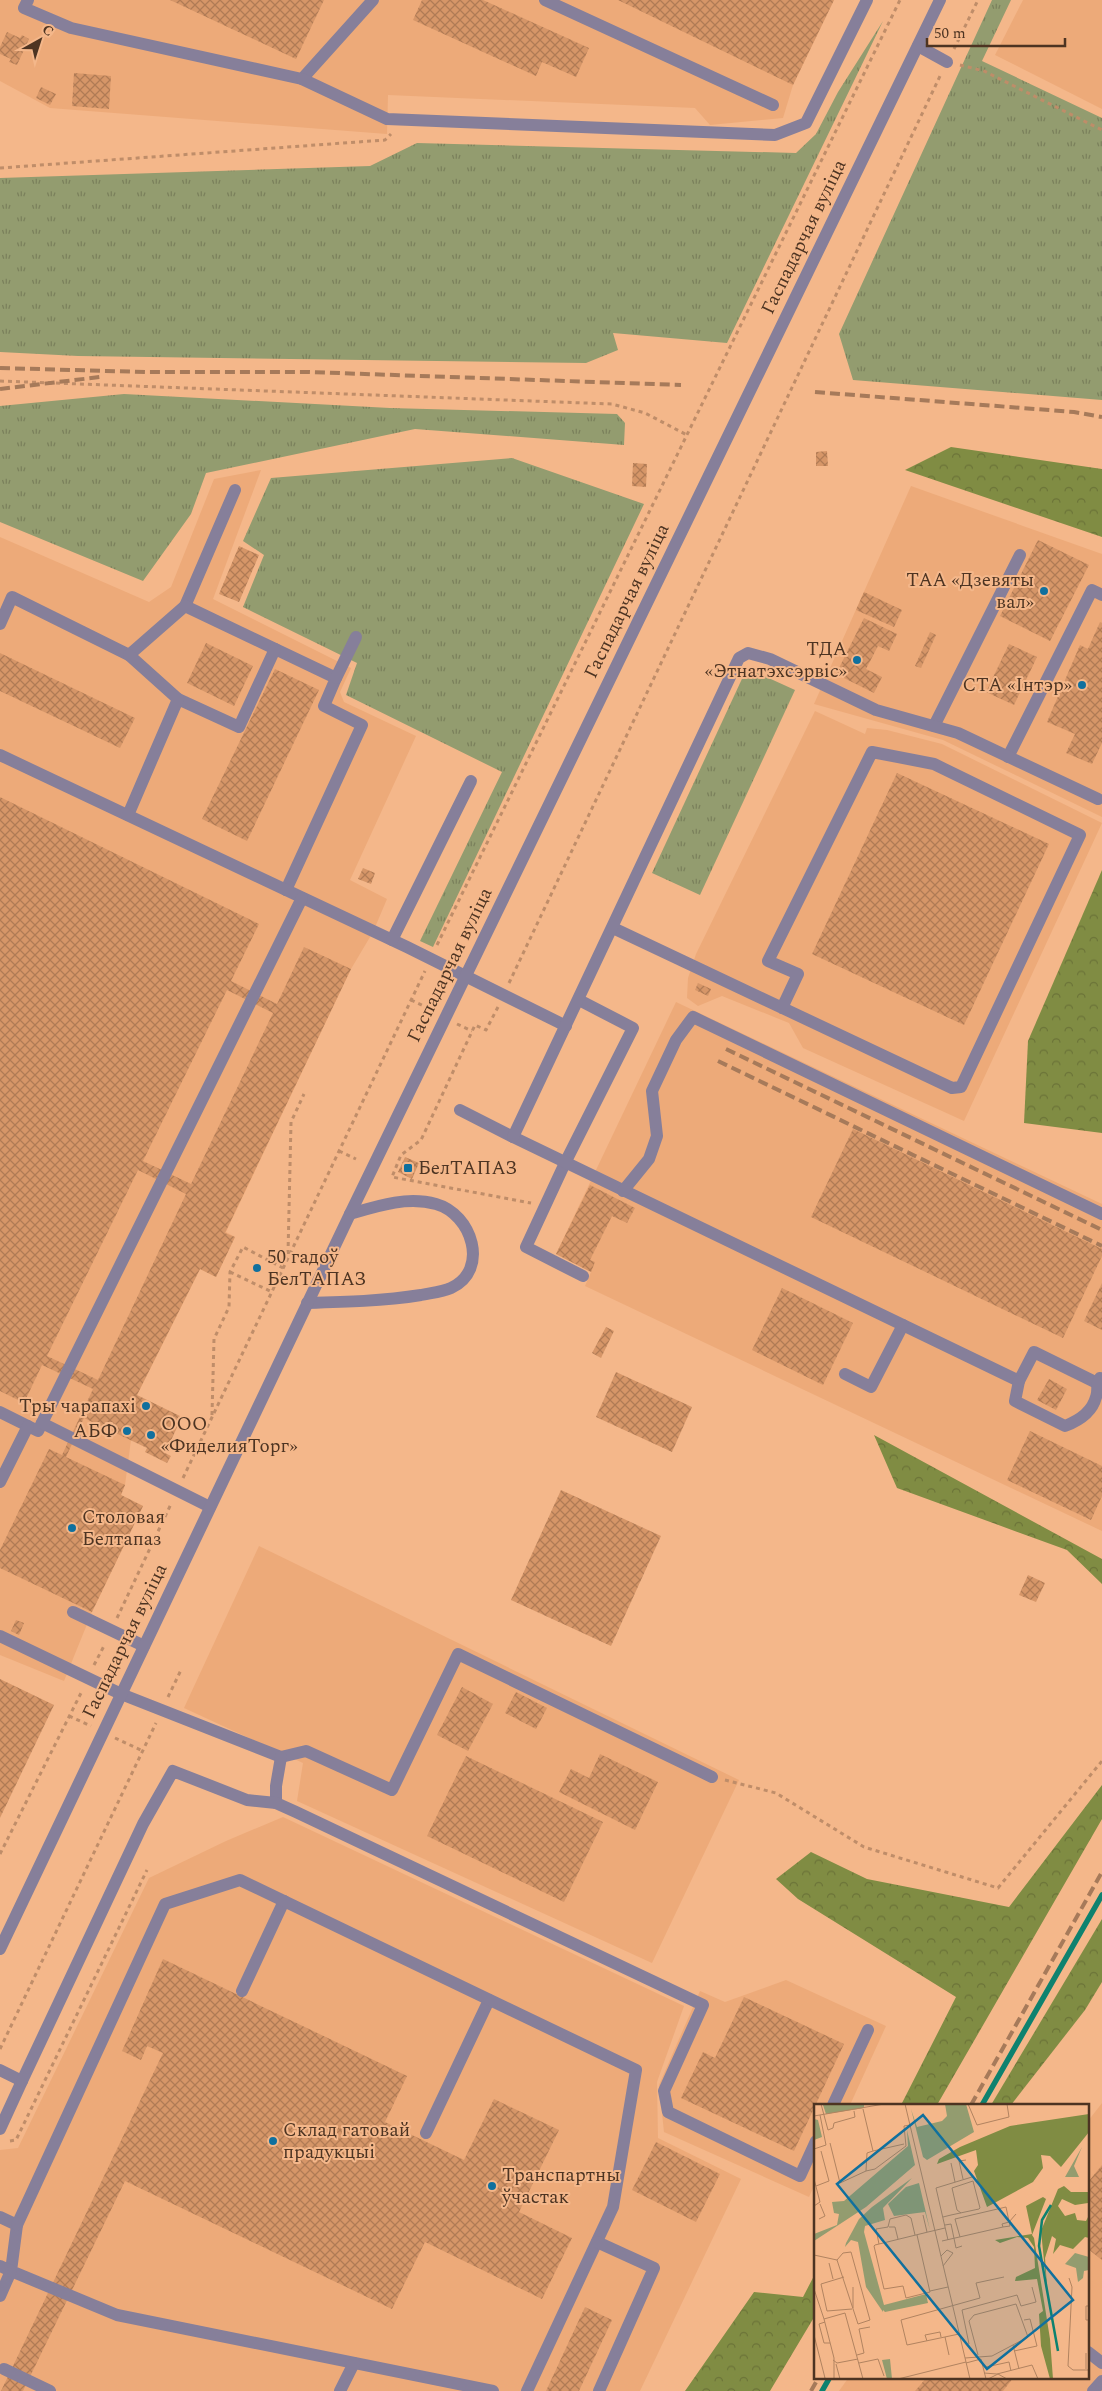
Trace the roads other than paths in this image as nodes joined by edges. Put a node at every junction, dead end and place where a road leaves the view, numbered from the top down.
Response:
1 (28, 0) edge
2 (373, 0) edge
3 (545, 0) edge
4 (867, 0) edge
5 (940, 0) edge
6 (918, 46) junction
7 (947, 62) road end
8 (302, 79) junction
9 (773, 105) dead end
10 (235, 490) dead end
11 (1020, 555) dead end
12 (1102, 595) edge
13 (185, 606) junction
14 (0, 624) edge
15 (356, 637) dead end
16 (275, 649) junction
17 (129, 655) junction
18 (336, 678) junction
19 (178, 699) junction
20 (934, 726) junction
21 (0, 755) edge
22 (1008, 756) junction
23 (471, 781) dead end
24 (1098, 799) dead end
25 (128, 815) junction
26 (286, 890) junction
27 (302, 898) junction
28 (613, 928) junction
29 (392, 940) junction
30 (465, 976) junction
31 (579, 1000) junction
32 (782, 1008) junction
33 (566, 1026) junction
34 (460, 1110) dead end
35 (513, 1138) junction
36 (565, 1163) junction
37 (623, 1190) junction
38 (350, 1214) junction
39 (1102, 1214) edge
40 (583, 1276) dead end
41 (307, 1303) junction
42 (903, 1325) junction
43 (845, 1374) dead end
44 (1019, 1381) junction
45 (1100, 1381) edge
46 (0, 1412) edge
47 (42, 1423) junction
48 (28, 1426) junction
49 (0, 1482) edge
50 (210, 1507) junction
51 (73, 1612) dead end
52 (0, 1636) edge
53 (144, 1646) junction
54 (121, 1694) junction
55 (281, 1757) junction
56 (712, 1777) road end
57 (276, 1803) junction
58 (284, 1902) junction
59 (3, 1936) edge
60 (0, 1949) edge
61 (242, 1991) dead end
62 (489, 2000) junction
63 (868, 2030) dead end
64 (0, 2070) edge
65 (22, 2081) junction
66 (833, 2104) edge
67 (0, 2129) edge
68 (426, 2133) dead end
69 (814, 2145) edge
70 (0, 2217) edge
71 (17, 2225) junction
72 (596, 2242) junction
73 (6, 2269) edge
74 (0, 2296) edge
75 (1090, 2354) edge
76 (354, 2363) junction
77 (1102, 2363) edge
78 (4, 2369) dead end
79 (1102, 2381) edge
80 (50, 2391) edge
81 (340, 2391) edge
82 (493, 2391) edge
83 (528, 2391) edge
84 (599, 2391) edge
85 (1093, 2391) edge

1 - 8 street
2 - 8 street
3 - 9 street
4 - 8 street
5 - 6 street, Гаспадарчая вуліца
6 - 7 street
6 - 30 street, Гаспадарчая вуліца
10 - 13 street
11 - 20 street
12 - 22 street
13 - 16 street
13 - 17 street
14 - 17 street
15 - 18 street
16 - 18 street
16 - 19 street
17 - 19 street
18 - 26 street
19 - 25 street
20 - 22 street
20 - 28 street
21 - 25 street
22 - 24 street
23 - 29 street
25 - 26 street
26 - 27 street
27 - 29 street
27 - 47 street
28 - 31 street
28 - 32 street
29 - 30 street
30 - 33 street
30 - 38 street, Гаспадарчая вуліца
31 - 33 street
31 - 36 street
32 - 32 street
33 - 35 street
34 - 35 street
35 - 36 street
36 - 37 street
36 - 40 street
37 - 39 street
37 - 42 street
38 - 41 street, Гаспадарчая вуліца
38 - 41 street
41 - 50 street, Гаспадарчая вуліца
42 - 43 street
42 - 44 street
44 - 45 street
44 - 45 street
46 - 48 street
47 - 48 street
47 - 50 street
48 - 49 street
50 - 53 street, Гаспадарчая вуліца
51 - 53 street
52 - 54 street
53 - 54 street, Гаспадарчая вуліца
54 - 55 street
54 - 59 street, Гаспадарчая вуліца
55 - 56 street
55 - 57 street
57 - 65 street
57 - 69 street
58 - 61 street
58 - 62 street
58 - 71 street
59 - 60 street, Гаспадарчая вуліца
62 - 68 street
62 - 72 street
63 - 66 street
64 - 65 street
65 - 67 street
70 - 71 street
71 - 73 street
72 - 83 street
72 - 84 street
73 - 74 street
73 - 76 street
75 - 77 street
76 - 81 street
76 - 82 street
78 - 80 street
79 - 85 street

